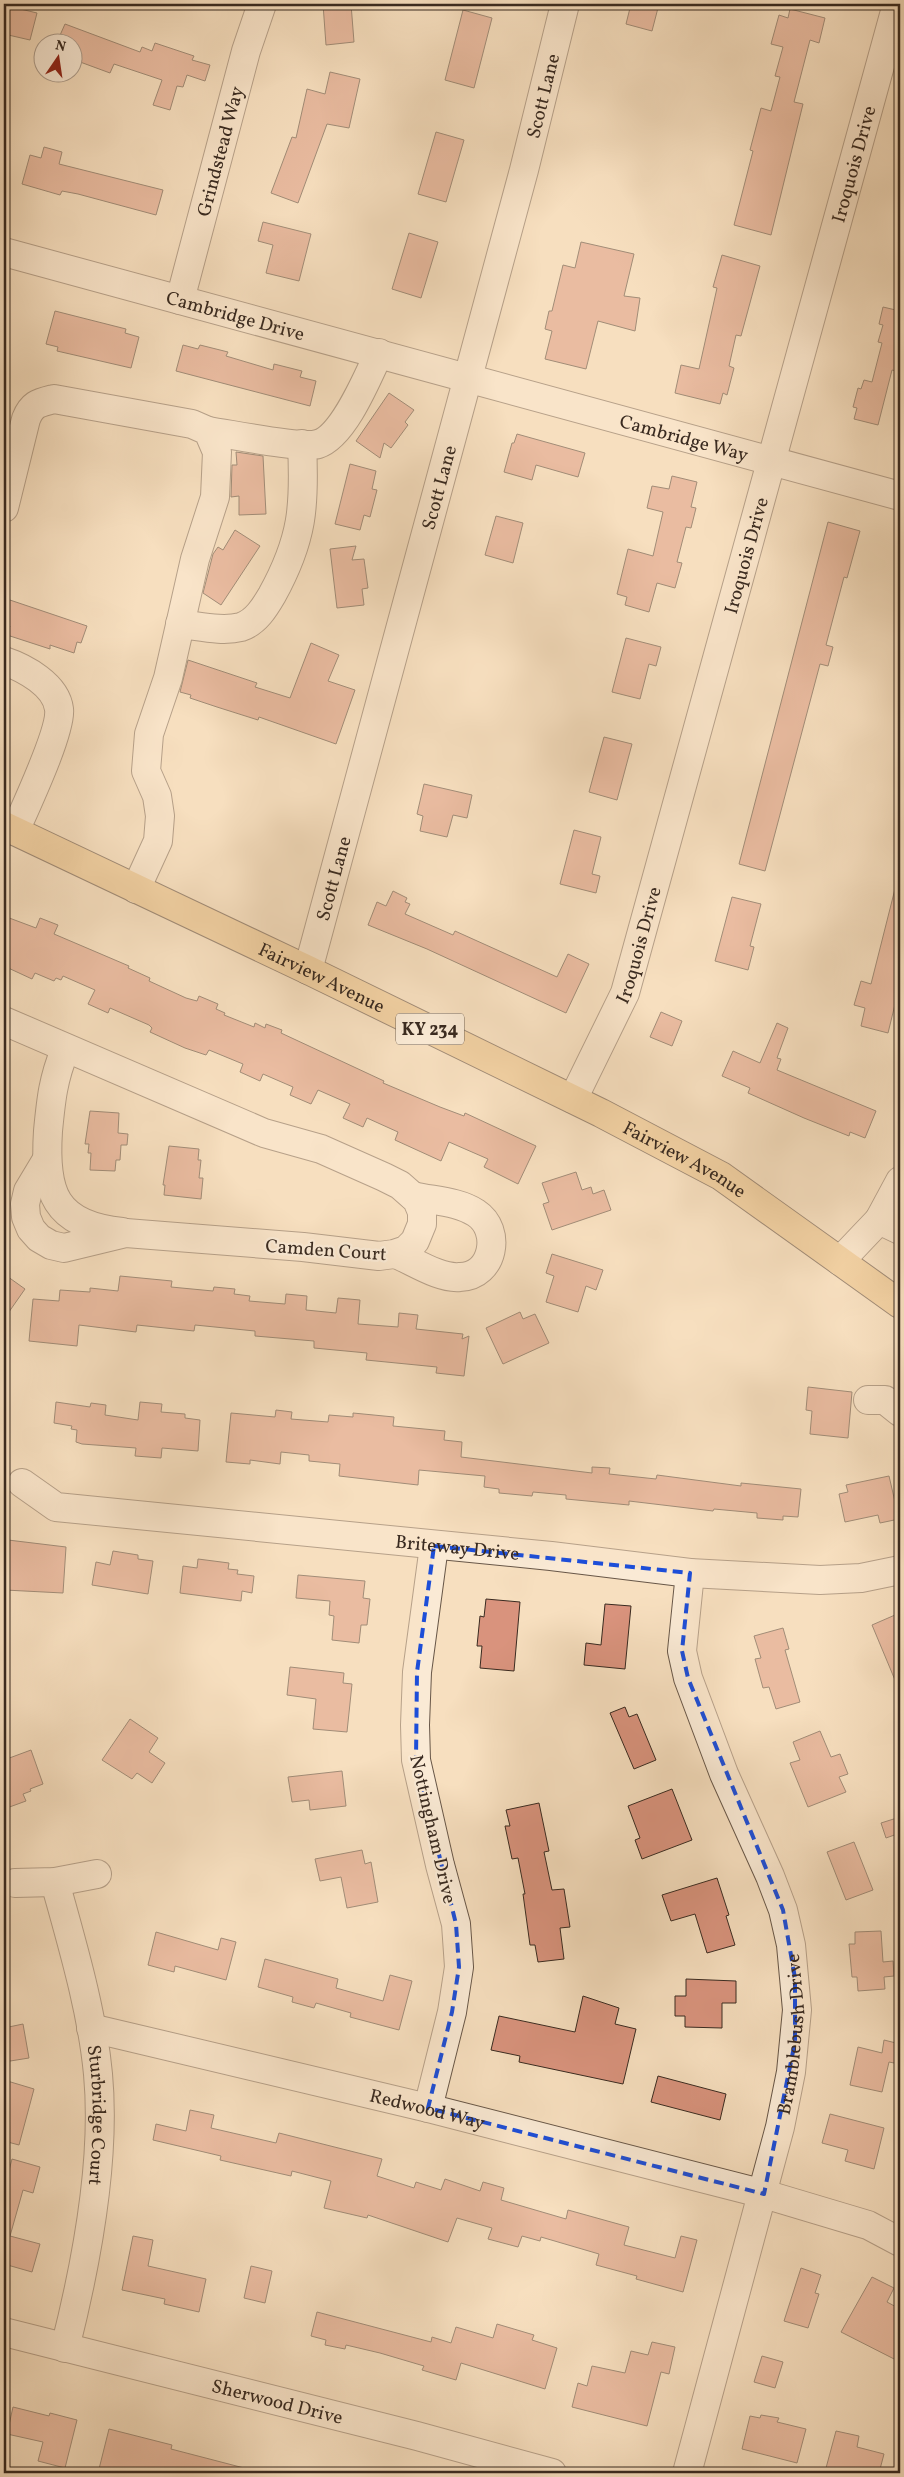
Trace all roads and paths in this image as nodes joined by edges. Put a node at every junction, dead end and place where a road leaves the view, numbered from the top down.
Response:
1 (262, 4) edge
2 (565, 4) edge
3 (897, 4) edge
4 (4, 252) edge
5 (180, 300) junction
6 (379, 353) junction
7 (468, 377) junction
8 (208, 431) junction
9 (302, 444) junction
10 (772, 462) junction
11 (900, 496) edge
12 (4, 508) edge
13 (180, 624) junction
14 (4, 661) edge
15 (9, 829) edge
16 (136, 889) junction
17 (308, 970) junction
18 (4, 1021) edge
19 (65, 1050) junction
20 (573, 1100) junction
21 (46, 1160) junction
22 (900, 1181) edge
23 (413, 1196) junction
24 (890, 1225) edge
25 (126, 1233) junction
26 (396, 1254) junction
27 (840, 1261) junction
28 (900, 1304) edge
29 (868, 1400) dead end
30 (900, 1412) edge
31 (22, 1483) dead end
32 (434, 1546) junction
33 (900, 1570) edge
34 (690, 1573) junction
35 (97, 1874) dead end
36 (55, 1882) junction
37 (15, 1883) dead end
38 (90, 2028) junction
39 (428, 2108) junction
40 (764, 2194) junction
41 (900, 2242) edge
42 (4, 2332) edge
43 (65, 2348) junction
44 (552, 2473) edge
45 (687, 2473) edge

1 - 5 street, Grindstead Way
2 - 7 street, Scott Lane
3 - 10 street, Iroquois Drive
4 - 5 street, Cambridge Drive
5 - 6 street, Cambridge Drive
6 - 7 street, Cambridge Drive
6 - 9 street
7 - 10 street, Cambridge Way
7 - 17 street, Scott Lane
8 - 9 street
8 - 12 street
8 - 13 street
9 - 13 street
10 - 11 street, Cambridge Way
10 - 20 street, Iroquois Drive
13 - 16 street
14 - 15 street
15 - 16 main road, Fairview Avenue / KY 234
16 - 17 main road, Fairview Avenue / KY 234
17 - 20 main road, Fairview Avenue / KY 234
18 - 19 street
19 - 21 street
19 - 23 street
20 - 27 main road, Fairview Avenue / KY 234
21 - 25 street
21 - 25 street, Camden Court
22 - 24 street
23 - 26 street, Camden Court
23 - 26 street
24 - 27 street
25 - 26 street, Camden Court
27 - 28 main road, KY 234
29 - 30 street
31 - 32 street, Briteway Drive
32 - 34 street, Briteway Drive
32 - 39 street, Nottingham Drive
33 - 34 street, Briteway Drive
34 - 40 street, Bramblebush Drive
35 - 36 street
36 - 37 street
36 - 38 street, Sturbridge Court
38 - 39 street, Redwood Way
38 - 43 street, Sturbridge Court
39 - 40 street, Redwood Way
40 - 41 street, Redwood Way
40 - 45 street, Bramblebush Drive
42 - 43 street, Sherwood Drive
43 - 44 street, Sherwood Drive

